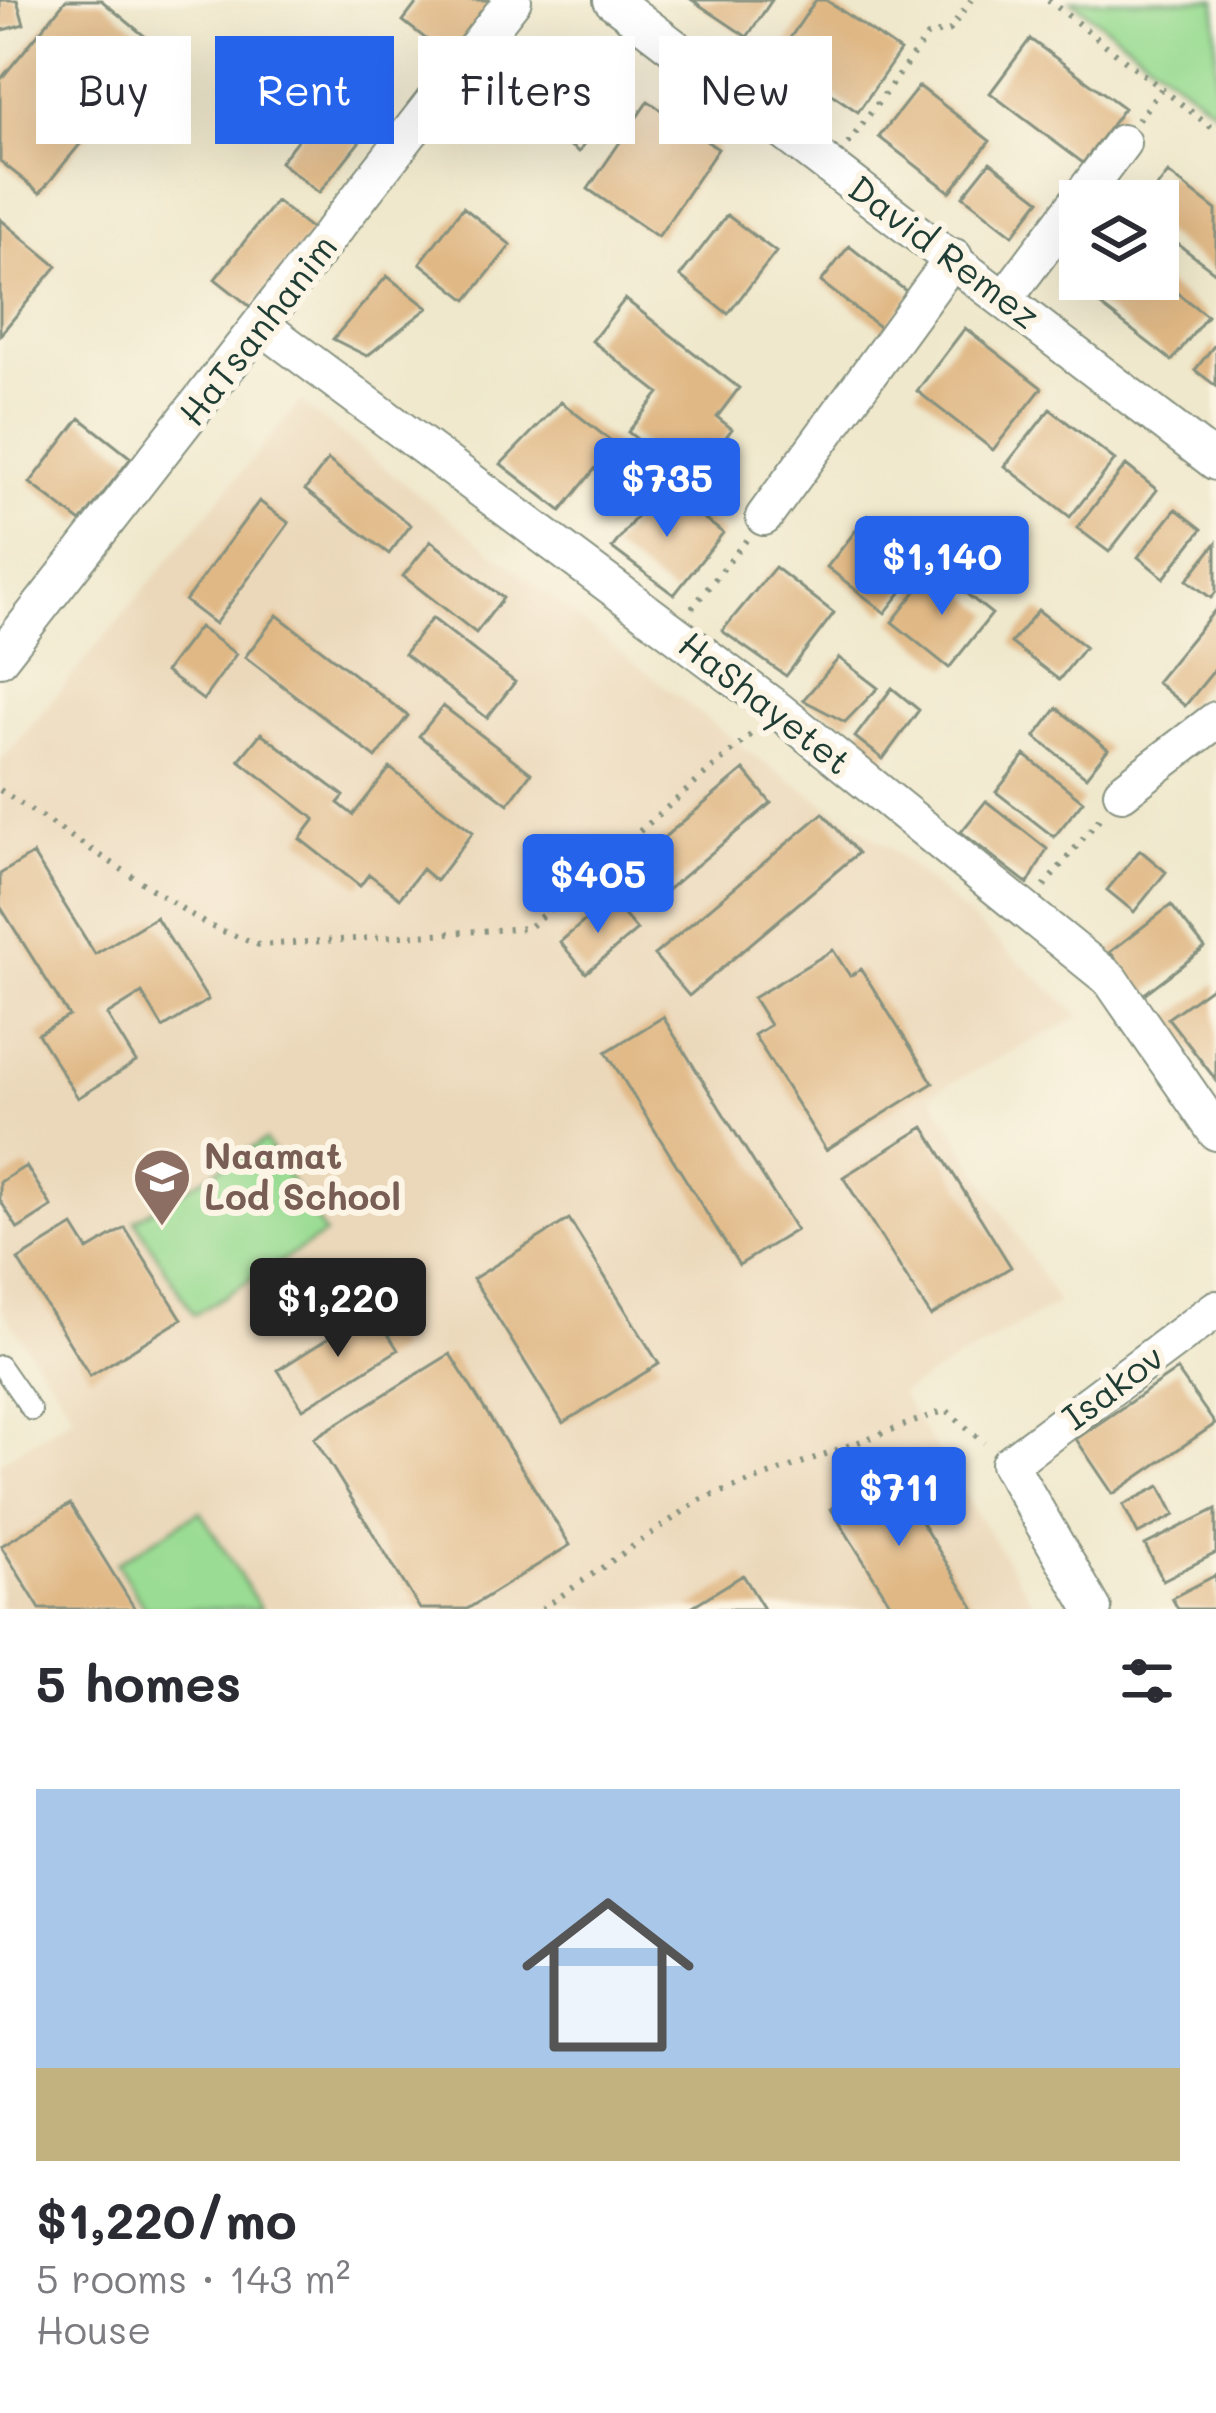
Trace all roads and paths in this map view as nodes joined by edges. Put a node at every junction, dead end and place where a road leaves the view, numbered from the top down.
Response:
1 (512, 0) edge
2 (613, 0) edge
3 (971, 0) edge
4 (1048, 0) edge
5 (1216, 131) edge
6 (1121, 142) dead end
7 (832, 167) junction
8 (954, 257) junction
9 (1006, 297) junction
10 (262, 326) junction
11 (1216, 462) edge
12 (764, 517) joint
13 (673, 632) junction
14 (8, 640) edge
15 (778, 711) junction
16 (1216, 720) edge
17 (0, 790) edge
18 (1122, 791) joint
19 (1025, 910) junction
20 (1216, 1132) edge
21 (1216, 1309) edge
22 (0, 1365) edge
23 (32, 1411) dead end
24 (1009, 1464) junction
25 (542, 1609) edge
26 (1093, 1609) edge

1 - 10 street, HaTsanhanim
2 - 7 street, David Remez
3 - 7 path
4 - 5 path
6 - 9 street
7 - 8 street, David Remez
8 - 9 street, David Remez
8 - 12 street
9 - 11 street, David Remez
10 - 13 street, HaShayetet
10 - 14 street, HaTsanhanim
12 - 13 path
13 - 15 street, HaShayetet
15 - 17 path
15 - 19 street, HaShayetet
16 - 18 street
18 - 19 path
19 - 20 street, HaShayetet
21 - 24 street, Isakov
22 - 23 lane
24 - 25 path
24 - 26 street

